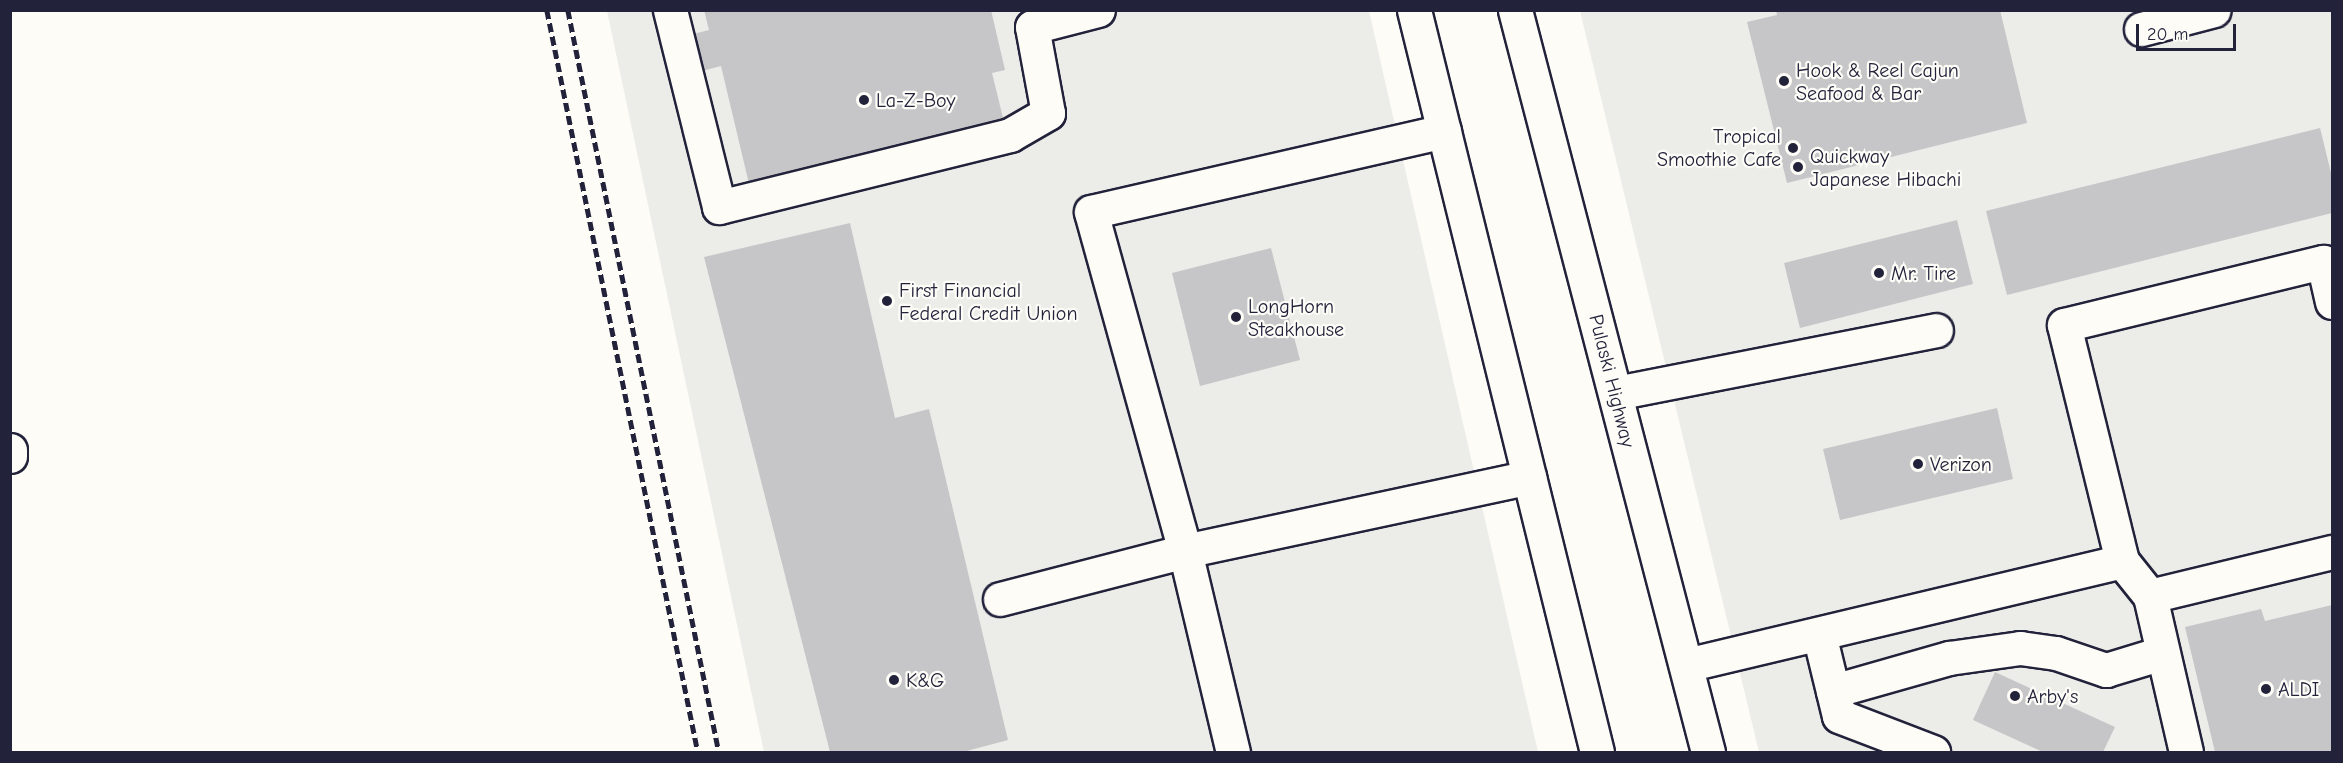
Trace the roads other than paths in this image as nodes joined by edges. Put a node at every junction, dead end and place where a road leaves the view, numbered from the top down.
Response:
1 (670, 10) edge
2 (1098, 10) edge
3 (1414, 10) edge
4 (1515, 10) edge
5 (1536, 10) edge
6 (2214, 10) edge
7 (1030, 19) edge
8 (2141, 29) dead end
9 (1525, 49) junction
10 (1443, 131) junction
11 (2332, 302) edge
12 (1935, 330) dead end
13 (1616, 393) junction
14 (10, 450) edge
15 (10, 456) edge
16 (1529, 477) junction
17 (1185, 551) junction
18 (2332, 552) edge
19 (2122, 561) junction
20 (2150, 596) junction
21 (1000, 599) dead end
22 (1819, 634) junction
23 (2162, 653) junction
24 (1686, 665) junction
25 (1836, 703) junction
26 (1233, 753) edge
27 (1597, 753) edge
28 (1708, 753) edge
29 (1933, 753) edge
30 (2186, 753) edge

1 - 7 main road
2 - 7 main road
3 - 10 main road
4 - 9 main road, Pulaski Highway
5 - 9 main road
6 - 8 main road
9 - 13 main road, Pulaski Highway
10 - 16 main road
10 - 17 main road
11 - 19 main road
12 - 13 main road
13 - 24 main road, Pulaski Highway
14 - 15 main road
16 - 17 main road
16 - 27 main road
17 - 21 main road
17 - 26 main road
18 - 20 main road
19 - 20 main road
19 - 22 main road
20 - 23 main road
22 - 24 main road
22 - 25 main road
23 - 25 main road
23 - 30 main road
24 - 28 main road, Pulaski Highway
25 - 29 main road

